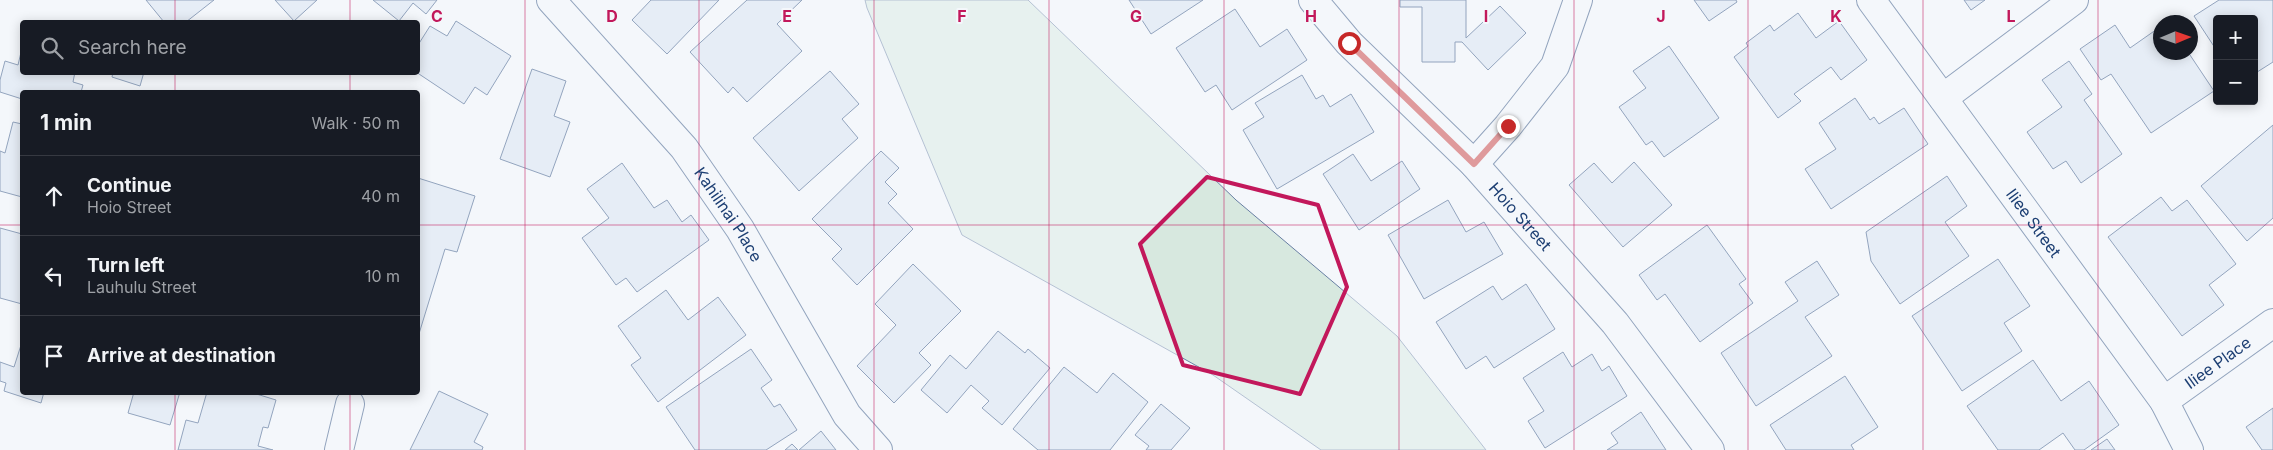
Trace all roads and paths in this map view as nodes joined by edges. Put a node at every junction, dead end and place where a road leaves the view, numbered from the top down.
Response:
1 (551, 0) edge
2 (1313, 0) edge
3 (1578, 0) edge
4 (1871, 0) edge
5 (2074, 0) edge
6 (1943, 98) junction
7 (1474, 164) junction
8 (2273, 323) edge
9 (2164, 401) junction
10 (350, 404) dead end
11 (339, 450) edge
12 (878, 450) edge
13 (1710, 450) edge
14 (2189, 450) edge

1 - 12 street, Kahilinai Place
2 - 7 street, Hoio Street
3 - 7 street
4 - 6 street, Iliee Street
5 - 6 street
6 - 9 street, Iliee Street
7 - 13 street, Hoio Street
8 - 9 street, Iliee Place
9 - 14 street, Iliee Street
10 - 11 street

